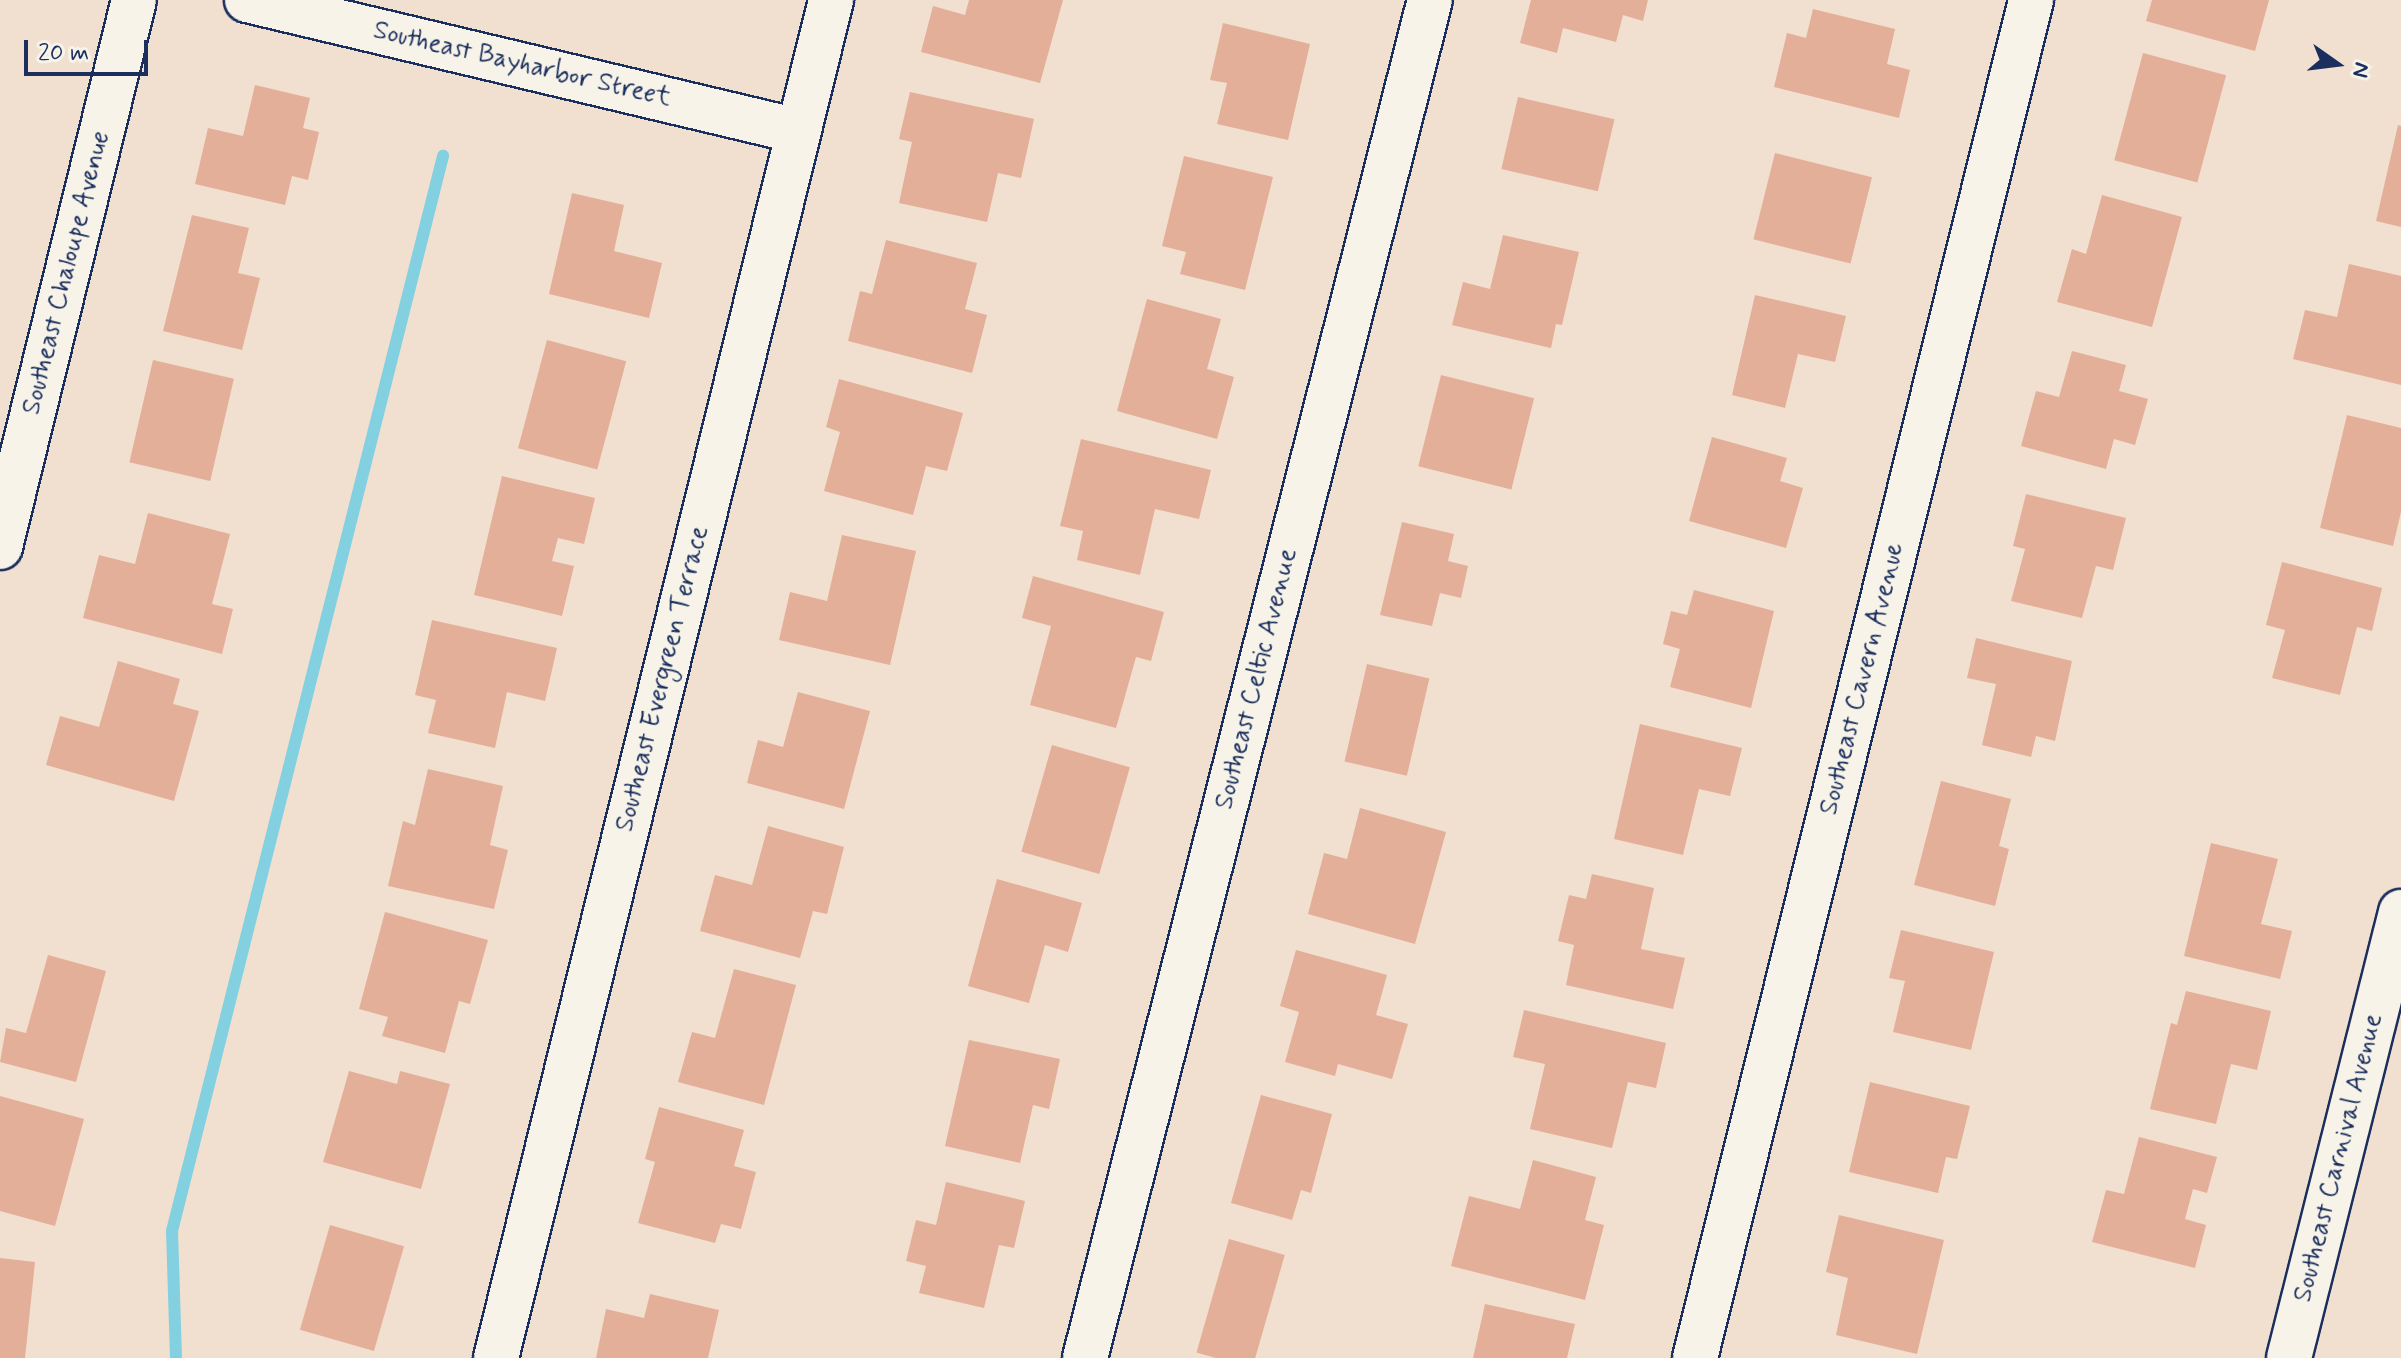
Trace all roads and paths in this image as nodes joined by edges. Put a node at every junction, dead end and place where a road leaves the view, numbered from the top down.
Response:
1 (134, 0) edge
2 (247, 0) edge
3 (831, 0) edge
4 (1430, 0) edge
5 (2031, 0) edge
6 (798, 131) junction
7 (0, 547) edge
8 (2401, 912) edge
9 (496, 1358) edge
10 (1085, 1358) edge
11 (1695, 1358) edge
12 (2289, 1358) edge

1 - 7 street, Southeast Chaloupe Avenue
2 - 6 street, Southeast Bayharbor Street
3 - 6 street, Southeast Evergreen Terrace
4 - 10 street, Southeast Celtic Avenue
5 - 11 street, Southeast Cavern Avenue
6 - 9 street, Southeast Evergreen Terrace
8 - 12 street, Southeast Carnival Avenue

